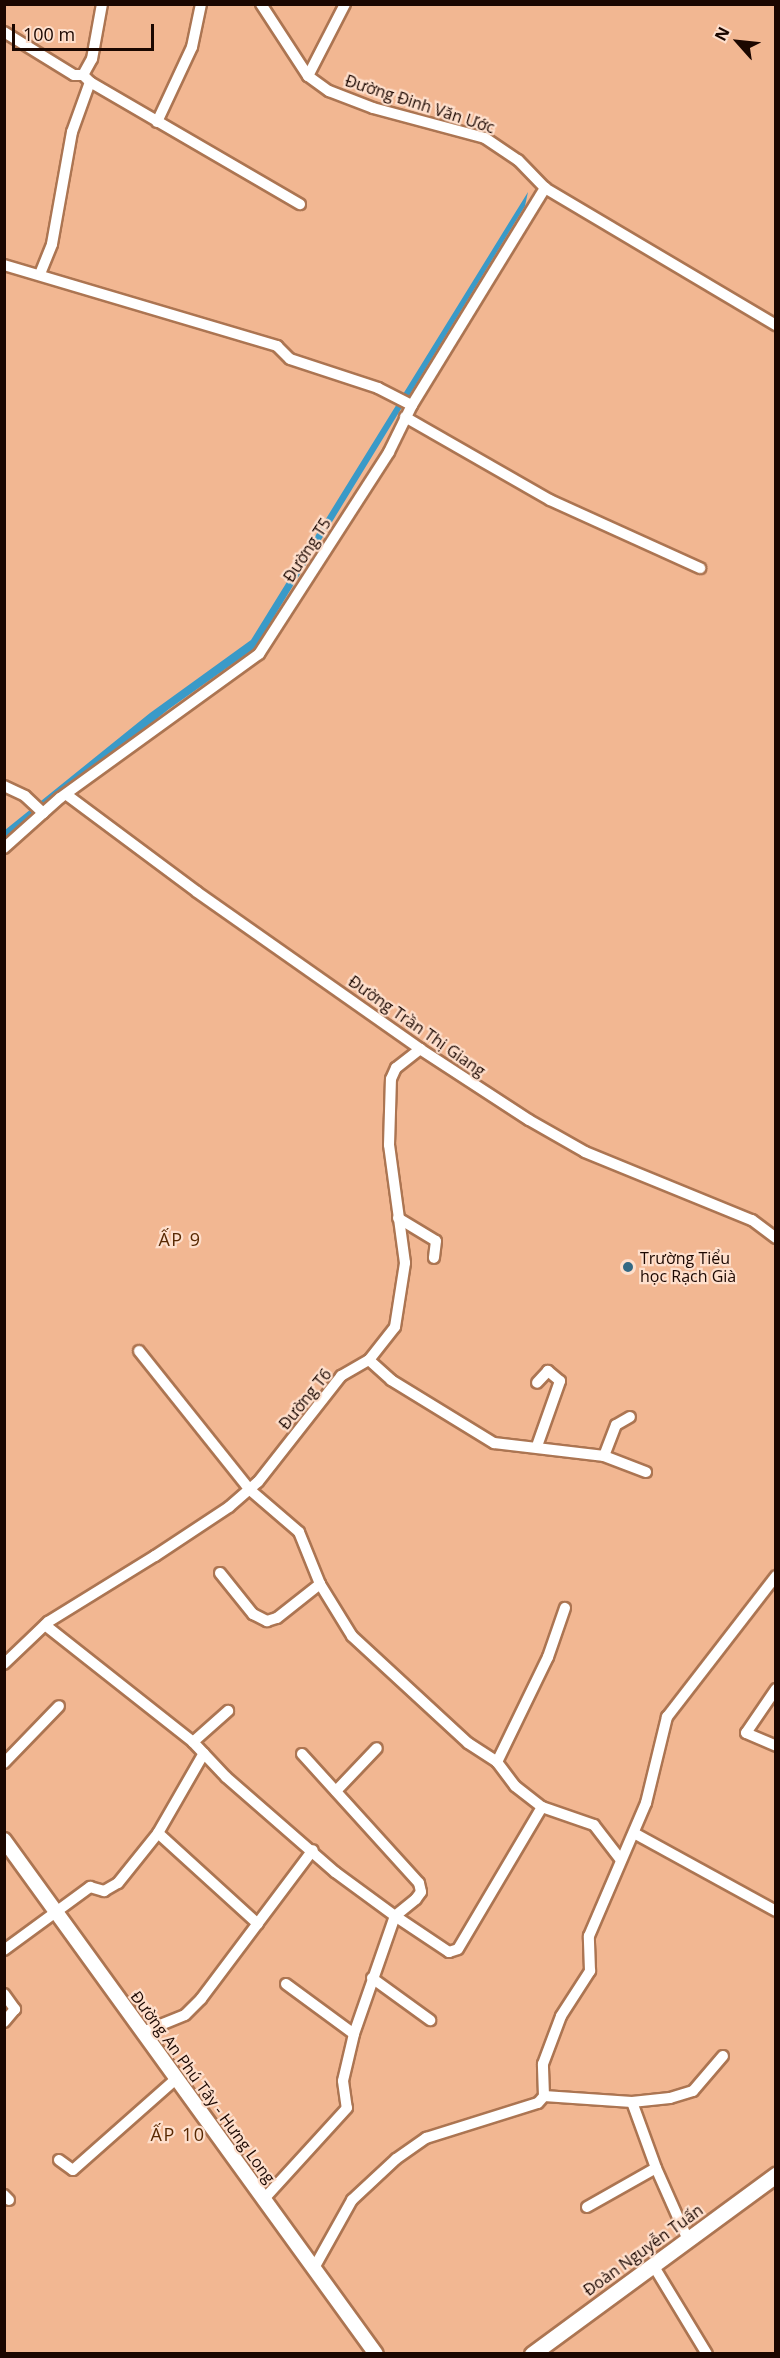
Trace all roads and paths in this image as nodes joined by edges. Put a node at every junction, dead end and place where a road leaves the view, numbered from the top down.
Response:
1 (102, 4) edge
2 (201, 4) edge
3 (261, 4) edge
4 (345, 4) edge
5 (4, 32) edge
6 (308, 76) junction
7 (86, 79) junction
8 (158, 122) junction
9 (545, 188) junction
10 (300, 204) dead end
11 (4, 265) edge
12 (40, 274) junction
13 (776, 325) edge
14 (410, 404) junction
15 (405, 417) junction
16 (700, 567) dead end
17 (4, 786) edge
18 (67, 795) junction
19 (43, 812) junction
20 (4, 848) edge
21 (420, 1049) junction
22 (398, 1218) junction
23 (776, 1238) edge
24 (434, 1258) dead end
25 (138, 1351) dead end
26 (369, 1360) junction
27 (537, 1383) dead end
28 (630, 1417) dead end
29 (537, 1446) junction
30 (604, 1456) junction
31 (646, 1472) dead end
32 (249, 1489) junction
33 (220, 1573) dead end
34 (776, 1576) edge
35 (320, 1584) junction
36 (565, 1608) dead end
37 (45, 1624) junction
38 (4, 1664) edge
39 (776, 1689) edge
40 (59, 1706) dead end
41 (228, 1711) dead end
42 (193, 1742) junction
43 (776, 1746) edge
44 (377, 1748) dead end
45 (204, 1753) junction
46 (302, 1754) dead end
47 (497, 1762) junction
48 (4, 1763) edge
49 (336, 1791) junction
50 (542, 1807) junction
51 (159, 1833) junction
52 (634, 1833) junction
53 (4, 1840) edge
54 (313, 1850) junction
55 (621, 1860) junction
56 (776, 1911) edge
57 (58, 1914) junction
58 (395, 1916) junction
59 (258, 1924) junction
60 (4, 1950) edge
61 (372, 1978) junction
62 (286, 1984) dead end
63 (4, 1994) edge
64 (430, 2020) dead end
65 (4, 2022) edge
66 (143, 2032) junction
67 (354, 2034) junction
68 (723, 2056) dead end
69 (176, 2079) junction
70 (544, 2096) junction
71 (632, 2102) junction
72 (59, 2160) dead end
73 (656, 2168) junction
74 (775, 2177) edge
75 (264, 2199) junction
76 (587, 2207) dead end
77 (688, 2240) junction
78 (653, 2265) junction
79 (314, 2268) junction
80 (376, 2354) edge
81 (532, 2354) edge
82 (707, 2354) edge

1 - 7 street
2 - 8 street
3 - 6 street, Đường Đinh Văn Ước
4 - 6 street
5 - 7 street
6 - 9 street, Đường Đinh Văn Ước
7 - 8 street
7 - 12 street
8 - 10 street
9 - 13 street, Đường Đinh Văn Ước
9 - 14 street, Đường T5
11 - 12 street
12 - 14 street
14 - 15 street, Đường T5
15 - 16 street
15 - 18 street, Đường T5
17 - 19 street
18 - 19 street, Đường T5
18 - 21 street, Đường Trần Thị Giang
19 - 20 street, Đường T5
21 - 22 street, Đường T6
21 - 23 street, Đường Trần Thị Giang
22 - 24 street
22 - 26 street, Đường T6
25 - 32 street
26 - 29 street
26 - 32 street, Đường T6
27 - 29 street
28 - 30 street
29 - 30 street
30 - 31 street
32 - 35 street
32 - 37 street, Đường T6
33 - 35 street
34 - 52 street
35 - 47 street
36 - 47 street
37 - 38 street, Đường T6
37 - 42 street
39 - 43 street
40 - 48 street
41 - 42 street
42 - 45 street
44 - 49 street
45 - 51 street
45 - 54 street
46 - 49 street
47 - 50 street
49 - 58 street
50 - 55 street
50 - 58 street
51 - 57 street
51 - 59 street
52 - 55 street
52 - 56 street
53 - 57 street, Đường An Phú Tây - Hưng Long
54 - 58 street
54 - 59 street
55 - 70 street
57 - 60 street
57 - 66 street, Đường An Phú Tây - Hưng Long
58 - 61 street
59 - 66 street
61 - 64 street
61 - 67 street
62 - 67 street
63 - 65 street
66 - 69 street, Đường An Phú Tây - Hưng Long
67 - 75 street
68 - 71 street
69 - 72 street
69 - 75 street, Đường An Phú Tây - Hưng Long
70 - 71 street
70 - 79 street
71 - 73 street
73 - 76 street
73 - 77 street
74 - 77 main road, Đoàn Nguyễn Tuấn
75 - 79 street, Đường An Phú Tây - Hưng Long
77 - 78 main road, Đoàn Nguyễn Tuấn
78 - 81 main road, Đoàn Nguyễn Tuấn
78 - 82 street
79 - 80 street, Đường An Phú Tây - Hưng Long

